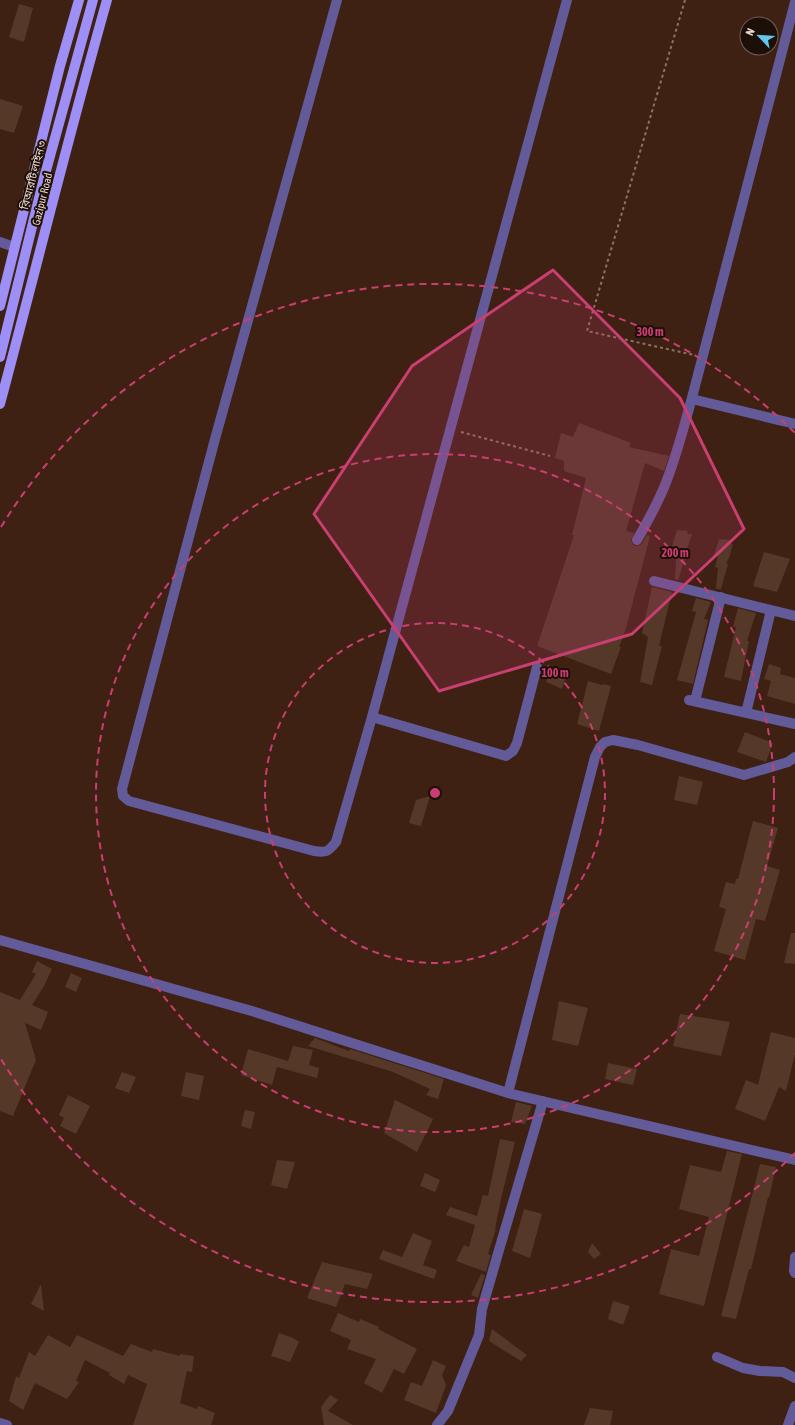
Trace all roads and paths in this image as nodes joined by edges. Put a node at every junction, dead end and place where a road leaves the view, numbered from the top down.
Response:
1 (79, 0) edge
2 (93, 0) edge
3 (107, 0) edge
4 (337, 0) edge
5 (567, 0) edge
6 (685, 0) edge
7 (795, 2) edge
8 (0, 242) edge
9 (14, 246) junction
10 (0, 306) edge
11 (0, 357) edge
12 (703, 357) junction
13 (692, 399) junction
14 (0, 404) edge
15 (795, 424) edge
16 (450, 430) junction
17 (550, 456) dead end
18 (637, 540) dead end
19 (654, 580) dead end
20 (720, 597) junction
21 (771, 610) junction
22 (795, 616) edge
23 (537, 667) dead end
24 (746, 713) junction
25 (372, 717) junction
26 (795, 724) edge
27 (795, 757) edge
28 (0, 940) edge
29 (508, 1093) junction
30 (543, 1101) junction
31 (795, 1160) edge
32 (795, 1257) edge
33 (795, 1273) edge
34 (717, 1357) dead end
35 (795, 1378) edge
36 (795, 1406) edge
37 (0, 1423) edge
38 (7, 1425) edge
39 (437, 1425) edge
40 (788, 1425) edge

1 - 9 main road, Gazipur Road
2 - 11 main road, বিআরটি লাইন ৩
3 - 14 main road, Gazipur Road
4 - 25 street
5 - 16 street
6 - 12 path
7 - 12 street
8 - 9 street
9 - 10 main road, Gazipur Road
12 - 13 street
13 - 15 street
13 - 18 street
16 - 17 path
16 - 25 street
19 - 20 street
20 - 21 street
20 - 24 street
21 - 22 street
21 - 24 street
23 - 25 street
24 - 26 street
27 - 29 street
28 - 29 street
29 - 30 street
30 - 31 street
30 - 39 street
32 - 33 street
34 - 35 street
36 - 40 street
37 - 38 street

